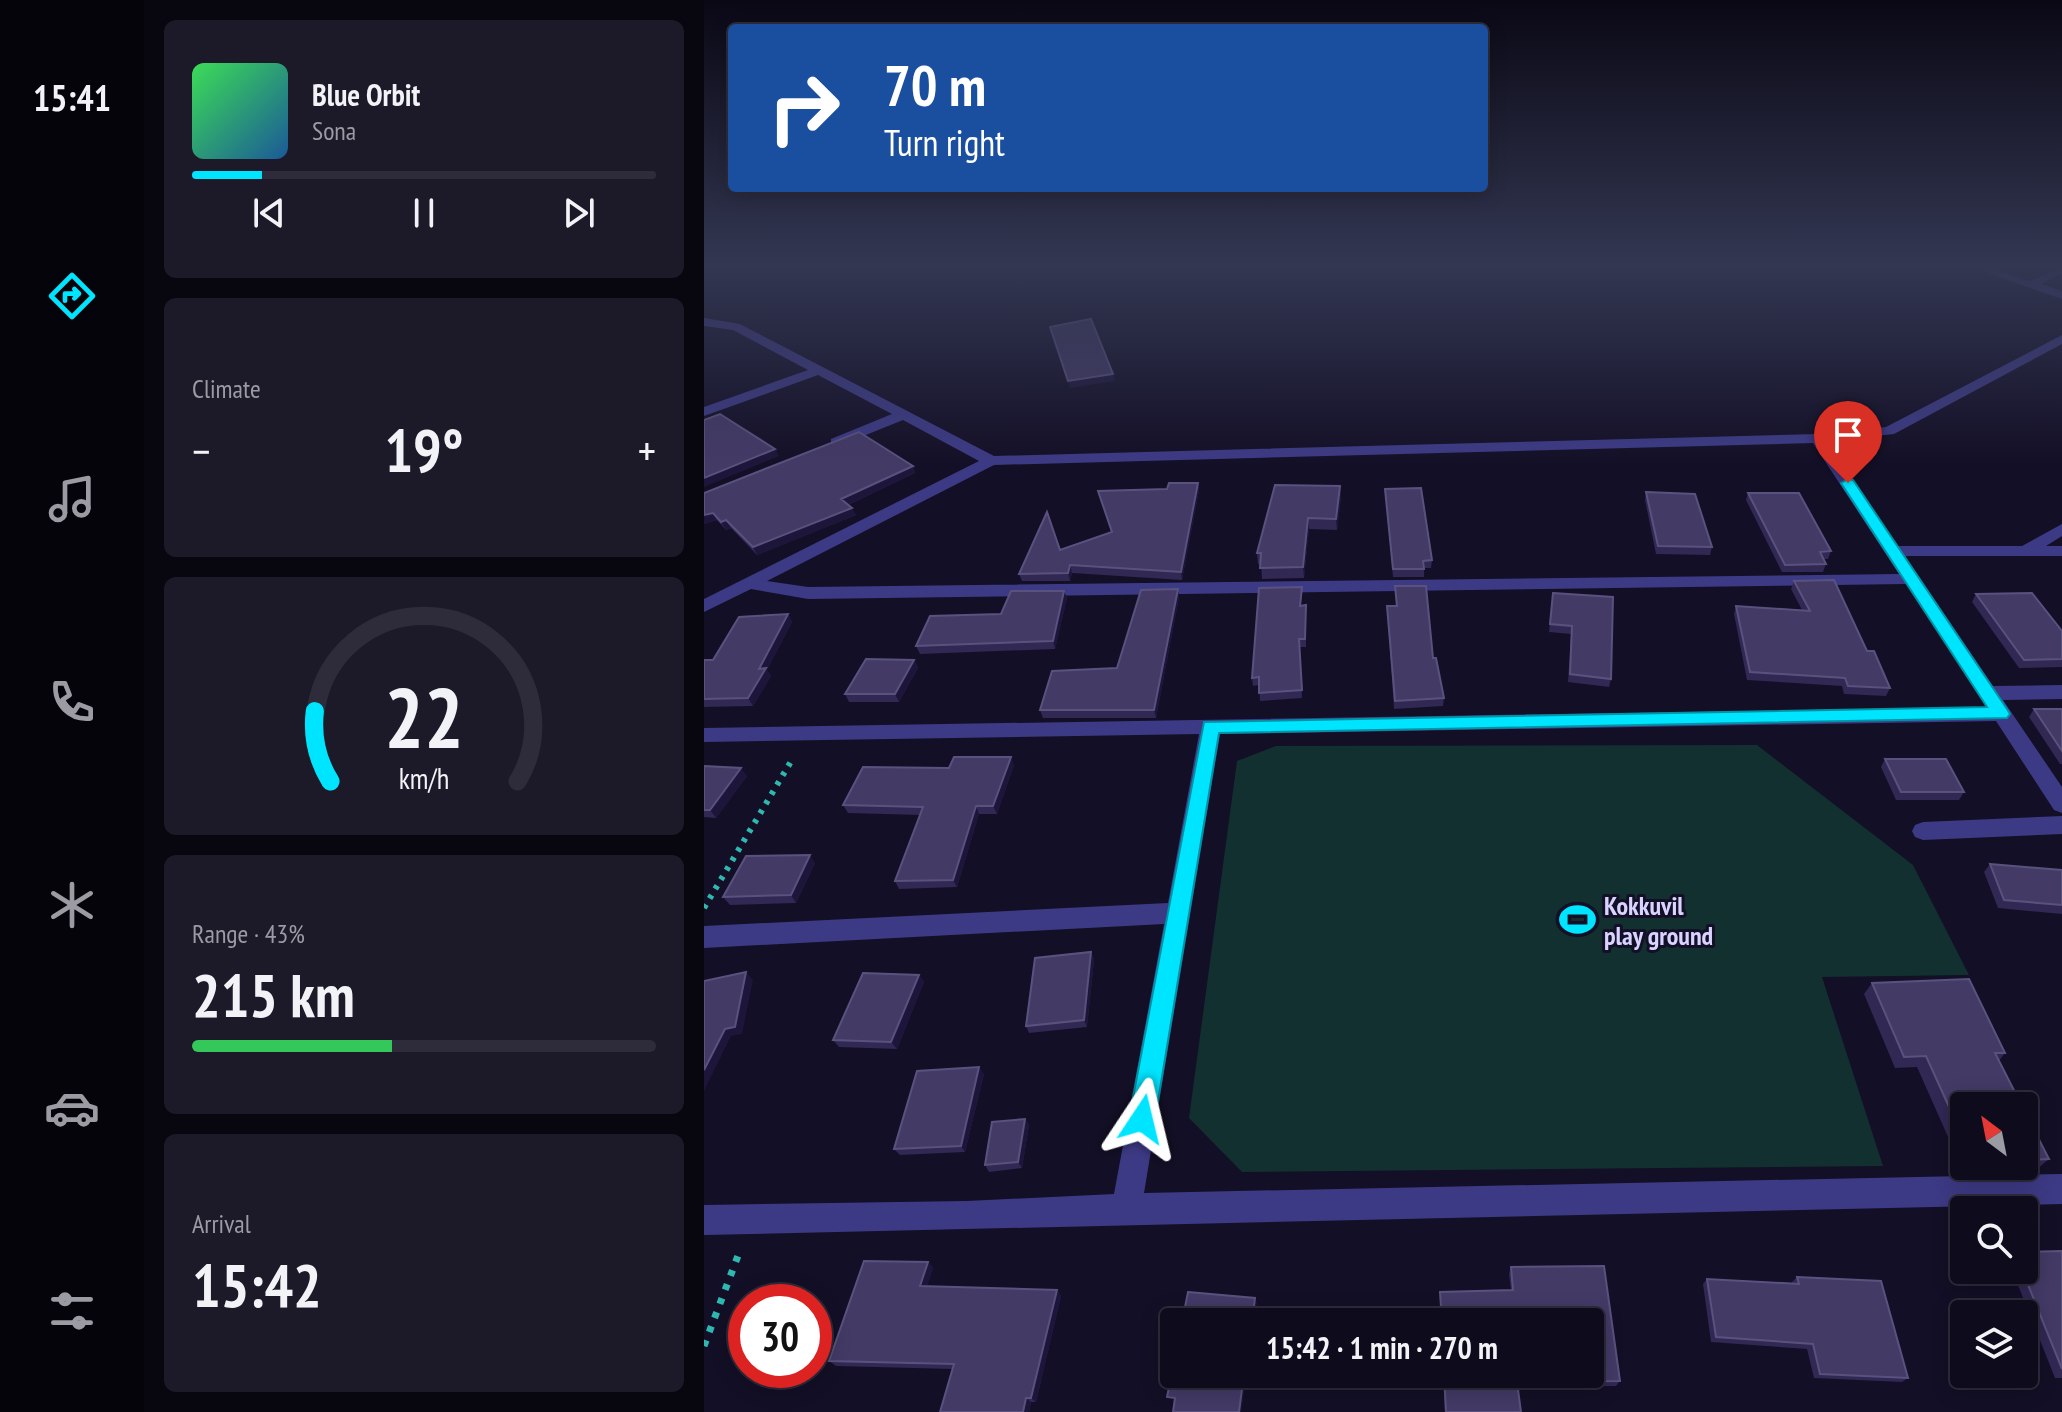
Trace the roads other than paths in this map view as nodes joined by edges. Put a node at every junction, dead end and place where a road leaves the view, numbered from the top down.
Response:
1 (748, 333) edge
2 (2062, 339) edge
3 (820, 370) junction
4 (704, 412) edge
5 (903, 415) junction
6 (1817, 438) junction
7 (818, 449) edge
8 (991, 461) junction
9 (2062, 529) edge
10 (2027, 550) junction
11 (1894, 551) junction
12 (2062, 551) edge
13 (1911, 579) junction
14 (751, 584) junction
15 (704, 606) edge
16 (2062, 692) edge
17 (1987, 693) junction
18 (2001, 714) junction
19 (1211, 727) junction
20 (704, 735) edge
21 (2062, 804) edge
22 (2062, 825) edge
23 (1923, 831) dead end
24 (1178, 913) junction
25 (704, 937) edge
26 (2062, 1189) edge
27 (1126, 1208) junction
28 (704, 1220) edge

1 - 3 street
2 - 6 street
3 - 4 street
3 - 5 street
5 - 7 street
5 - 8 street
6 - 8 street
6 - 11 street
8 - 14 street
9 - 10 street
10 - 11 street
10 - 12 street
11 - 13 street
13 - 14 street
13 - 17 street
14 - 15 street
16 - 17 street
17 - 18 street
18 - 19 street
18 - 21 street
19 - 20 street
19 - 24 street
22 - 23 street
24 - 25 street
24 - 27 street
26 - 27 street
27 - 28 street

